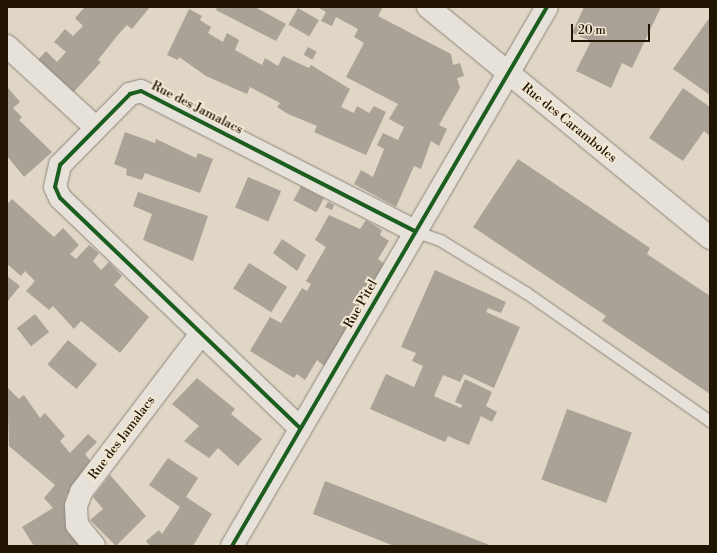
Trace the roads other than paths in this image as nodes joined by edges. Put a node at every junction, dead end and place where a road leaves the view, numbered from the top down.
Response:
1 (428, 7) edge
2 (547, 7) edge
3 (7, 46) edge
4 (507, 72) junction
5 (95, 127) junction
6 (414, 231) junction
7 (710, 238) edge
8 (200, 335) junction
9 (710, 421) edge
10 (300, 428) junction
11 (94, 546) edge
12 (232, 546) edge

1 - 4 street, Rue des Caramboles
2 - 4 street, Rue Pitel
3 - 5 street
4 - 6 street, Rue Pitel
4 - 7 street, Rue des Caramboles
5 - 6 street, Rue des Jamalacs
5 - 8 street, Rue des Jamalacs
6 - 9 lane
6 - 10 street, Rue Pitel
8 - 10 street, Rue des Jamalacs
8 - 11 street, Rue des Jamalacs
10 - 12 street, Rue Pitel

